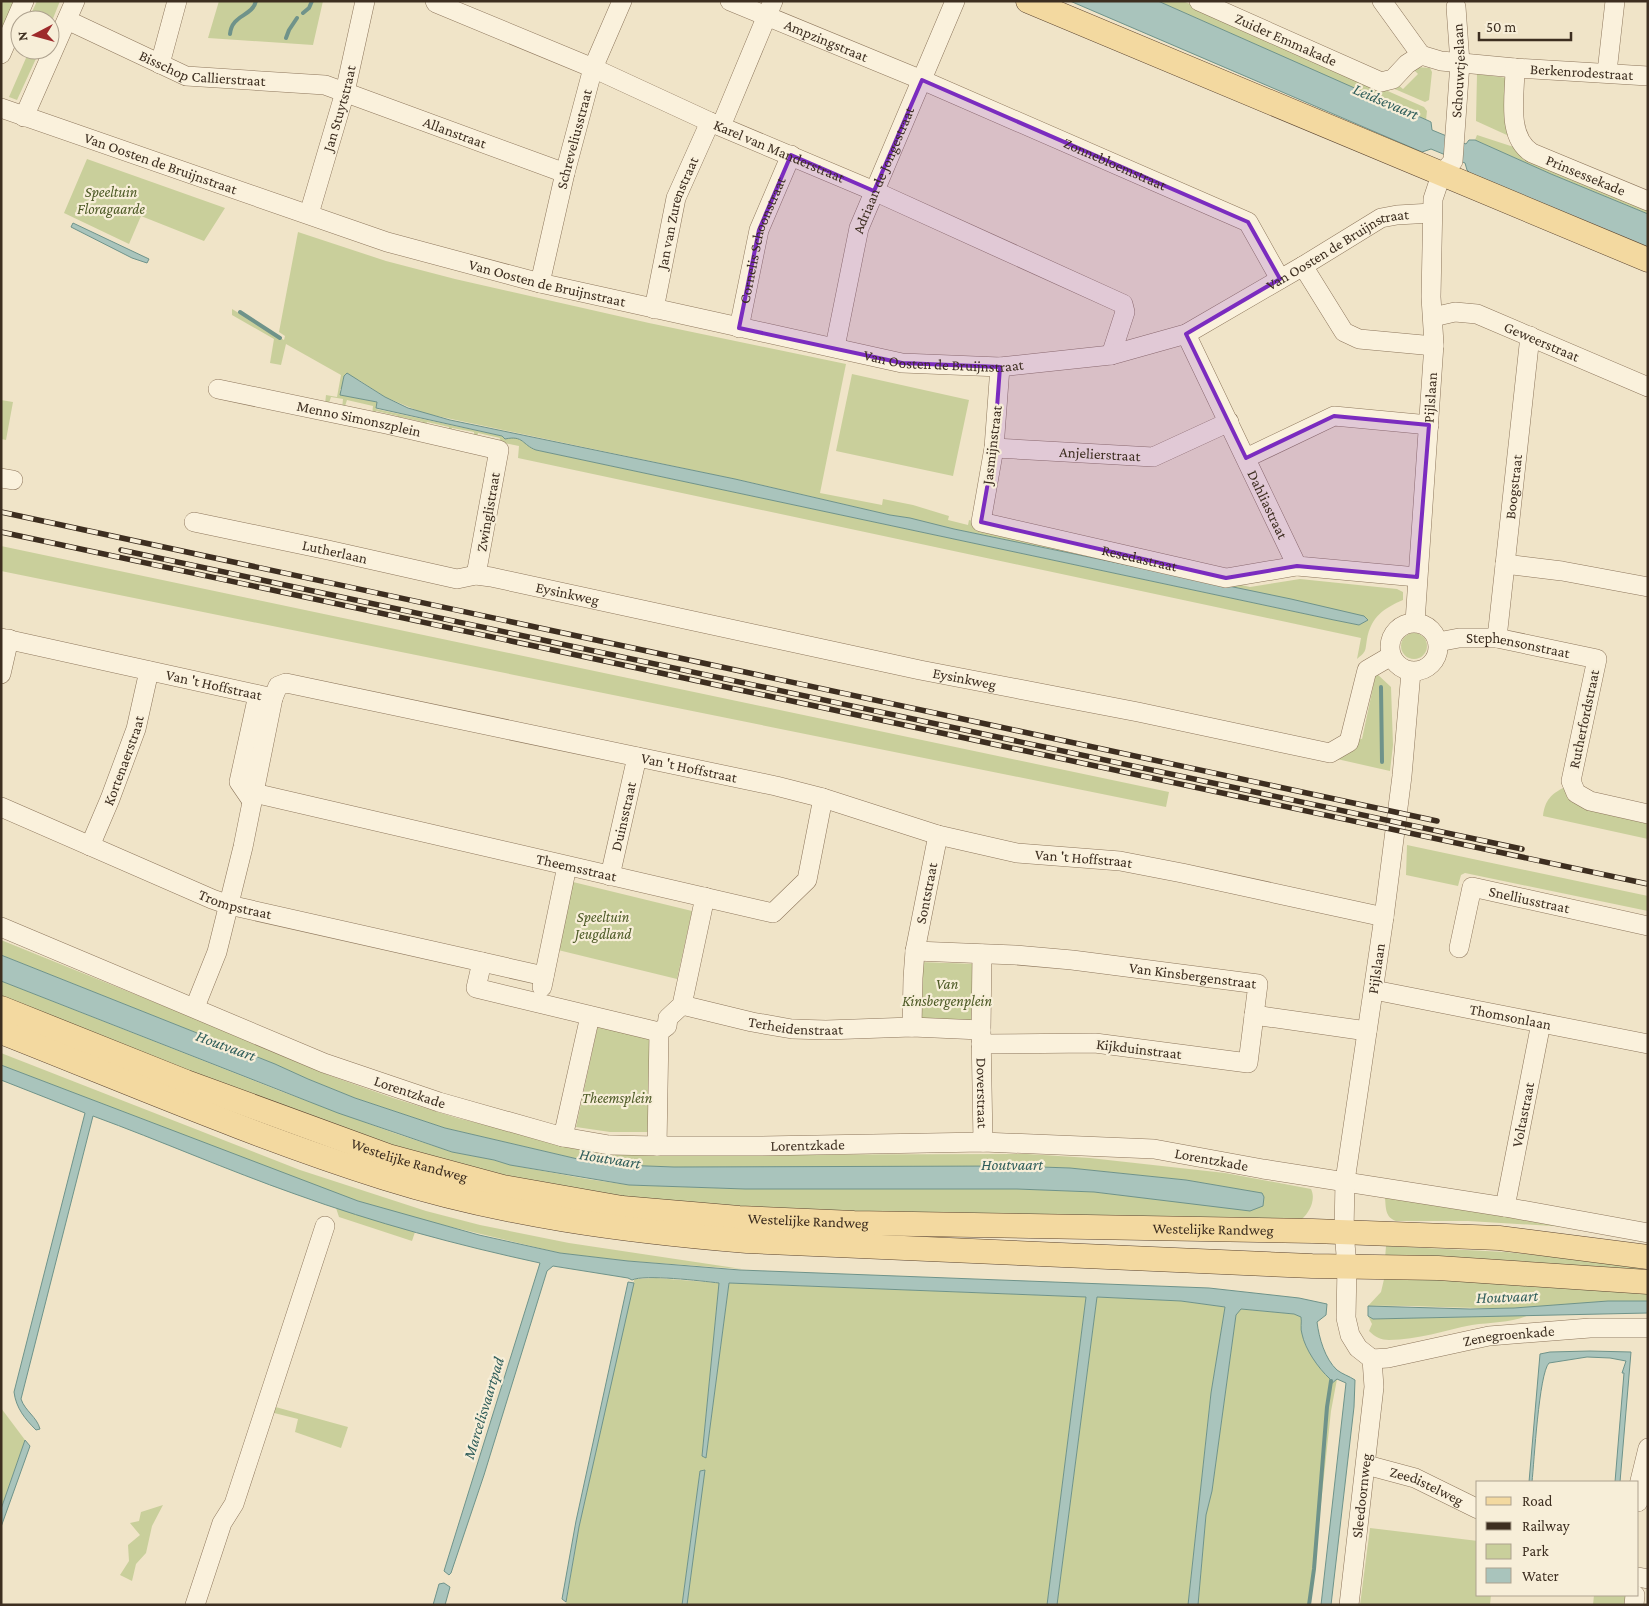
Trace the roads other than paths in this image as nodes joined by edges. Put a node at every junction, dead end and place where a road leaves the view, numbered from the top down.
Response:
1 (24, 1) edge
2 (76, 1) edge
3 (177, 1) edge
4 (365, 1) edge
5 (435, 1) edge
6 (622, 1) edge
7 (730, 1) edge
8 (954, 1) edge
9 (1028, 1) edge
10 (1200, 1) edge
11 (1382, 1) edge
12 (1615, 1) edge
13 (1456, 4) edge
14 (770, 9) edge
15 (68, 20) junction
16 (1, 54) edge
17 (1421, 55) junction
18 (1454, 63) junction
19 (160, 64) junction
20 (593, 68) junction
21 (1516, 68) junction
22 (1607, 72) junction
23 (1648, 76) edge
24 (922, 80) junction
25 (345, 92) junction
26 (1, 108) edge
27 (24, 117) junction
28 (715, 124) junction
29 (791, 155) junction
30 (1445, 166) junction
31 (565, 173) junction
32 (874, 192) junction
33 (1648, 201) edge
34 (1432, 213) junction
35 (309, 214) junction
36 (1648, 260) edge
37 (1303, 266) junction
38 (1280, 279) junction
39 (540, 283) junction
40 (654, 309) junction
41 (1433, 317) junction
42 (739, 328) junction
43 (1186, 334) junction
44 (1530, 336) junction
45 (1434, 346) junction
46 (835, 347) junction
47 (1111, 355) junction
48 (1000, 367) junction
49 (1646, 382) edge
50 (218, 389) dead end
51 (1229, 422) junction
52 (1429, 425) junction
53 (994, 448) junction
54 (499, 450) joint
55 (1246, 458) junction
56 (194, 522) dead end
57 (982, 522) joint
58 (1505, 564) junction
59 (1297, 566) junction
60 (476, 575) junction
61 (1417, 577) junction
62 (1648, 587) edge
63 (1415, 622) junction
64 (5, 638) edge
65 (1497, 638) junction
66 (1438, 642) junction
67 (1391, 656) junction
68 (1596, 660) joint
69 (149, 671) junction
70 (1411, 672) junction
71 (1, 674) edge
72 (266, 697) junction
73 (637, 757) junction
74 (253, 797) junction
75 (823, 798) junction
76 (1, 807) edge
77 (1648, 814) edge
78 (938, 835) junction
79 (90, 846) junction
80 (567, 866) junction
81 (610, 876) junction
82 (705, 897) junction
83 (229, 904) junction
84 (1384, 917) junction
85 (1, 926) edge
86 (1648, 926) edge
87 (1459, 948) dead end
88 (915, 951) junction
89 (982, 954) junction
90 (482, 962) junction
91 (544, 976) junction
92 (1374, 990) junction
93 (538, 1003) junction
94 (682, 1005) junction
95 (1, 1008) edge
96 (194, 1008) junction
97 (1254, 1015) junction
98 (590, 1016) junction
99 (1541, 1023) junction
100 (912, 1027) junction
101 (1367, 1031) junction
102 (1, 1032) edge
103 (659, 1032) junction
104 (981, 1037) junction
105 (1648, 1044) edge
106 (563, 1137) junction
107 (983, 1142) junction
108 (657, 1146) junction
109 (1346, 1181) junction
110 (1504, 1206) junction
111 (325, 1226) dead end
112 (1344, 1232) junction
113 (1648, 1232) edge
114 (1648, 1257) edge
115 (1347, 1266) junction
116 (1648, 1282) edge
117 (1648, 1328) edge
118 (1372, 1359) junction
119 (1648, 1448) edge
120 (1370, 1467) junction
121 (1639, 1486) edge
122 (1476, 1508) edge
123 (195, 1605) edge
124 (1349, 1605) edge

1 - 16 street
2 - 15 street
3 - 19 street
4 - 25 street, Jan Stuytstraat
5 - 20 street, Karel van Manderstraat
6 - 20 street, Schreveliusstraat
7 - 14 street, Ampzingstraat
8 - 24 street, Adriaan de Jongestraat
9 - 30 main road
10 - 17 street, Zuider Emmakade
11 - 17 street
12 - 22 street
13 - 18 street, Schouwtjeslaan
14 - 24 street, Ampzingstraat
14 - 28 street, Jan van Zurenstraat
15 - 19 street, Bisschop Callierstraat
15 - 27 street
17 - 18 street, Berkenrodestraat
18 - 21 street, Berkenrodestraat
18 - 30 street, Schouwtjeslaan
19 - 25 street, Bisschop Callierstraat
20 - 28 street, Karel van Manderstraat
20 - 31 street, Schreveliusstraat
21 - 22 street, Berkenrodestraat
21 - 33 street, Prinsessekade
22 - 23 street, Berkenrodestraat
24 - 32 street, Adriaan de Jongestraat
24 - 38 street, Zonnebloemstraat
25 - 31 street, Allanstraat
25 - 35 street, Jan Stuytstraat
26 - 27 street, Van Oosten de Bruijnstraat
27 - 35 street, Van Oosten de Bruijnstraat
28 - 29 street, Karel van Manderstraat
28 - 40 street, Jan van Zurenstraat
29 - 32 street, Karel van Manderstraat
29 - 42 street, Cornelis Schoonstraat
30 - 34 street, Pijlslaan
30 - 36 main road
31 - 39 street, Schreveliusstraat
32 - 46 street, Adriaan de Jongestraat
32 - 47 street, Karel van Manderstraat
34 - 37 street, Van Oosten de Bruijnstraat
34 - 41 street, Pijlslaan
35 - 39 street, Van Oosten de Bruijnstraat
37 - 38 street, Van Oosten de Bruijnstraat
37 - 45 street
38 - 43 street, Van Oosten de Bruijnstraat
39 - 40 street, Van Oosten de Bruijnstraat
40 - 42 street, Van Oosten de Bruijnstraat
41 - 44 street, Geweerstraat
41 - 45 street, Pijlslaan
42 - 46 street, Van Oosten de Bruijnstraat
43 - 47 street, Van Oosten de Bruijnstraat
43 - 51 street, Dahliastraat
44 - 49 street, Geweerstraat
44 - 58 street, Boogstraat
45 - 52 street, Pijlslaan
46 - 48 street, Van Oosten de Bruijnstraat
47 - 48 street, Van Oosten de Bruijnstraat
48 - 53 street, Jasmijnstraat
50 - 54 street, Menno Simonszplein
51 - 53 street, Anjelierstraat
51 - 55 street, Dahliastraat
52 - 55 street
52 - 61 street, Pijlslaan
53 - 57 street, Jasmijnstraat
54 - 60 street, Zwinglistraat
55 - 59 street, Dahliastraat
56 - 60 street, Lutherlaan
57 - 59 street, Resedastraat
58 - 62 street
58 - 65 street, Boogstraat
59 - 61 street
60 - 67 street, Eysinkweg
61 - 63 street, Pijlslaan
63 - 66 street
63 - 67 street
64 - 69 street, Van 't Hoffstraat
64 - 71 street
65 - 66 street, Stephensonstraat
65 - 68 street, Stephensonstraat
66 - 70 street
67 - 70 street
68 - 77 street, Rutherfordstraat
69 - 72 street, Van 't Hoffstraat
69 - 79 street, Kortenaerstraat
70 - 84 street, Pijlslaan
72 - 73 street, Van 't Hoffstraat
72 - 74 street
73 - 75 street, Van 't Hoffstraat
73 - 81 street, Duinsstraat
74 - 80 street, Theemsstraat
74 - 83 street
75 - 78 street, Van 't Hoffstraat
75 - 82 street, Theemsstraat
76 - 79 street, Trompstraat
78 - 84 street, Van 't Hoffstraat
78 - 88 street, Sontstraat
79 - 83 street, Trompstraat
80 - 81 street, Theemsstraat
80 - 91 street
81 - 82 street, Theemsstraat
82 - 94 street
83 - 90 street, Trompstraat
83 - 96 street
84 - 92 street, Pijlslaan
85 - 96 street, Lorentzkade
86 - 87 street, Snelliusstraat
88 - 89 street
88 - 100 street
89 - 97 street, Van Kinsbergenstraat
89 - 104 street
90 - 91 street, Trompstraat
90 - 93 street
91 - 93 street
92 - 99 street, Thomsonlaan
92 - 101 street, Pijlslaan
93 - 98 street
94 - 100 street, Terheidenstraat
94 - 103 street
95 - 112 main road, Westelijke Randweg
96 - 106 street, Lorentzkade
97 - 101 street, Van Kinsbergenstraat
97 - 104 street, Kijkduinstraat
98 - 103 street
98 - 106 street
99 - 105 street, Thomsonlaan
99 - 110 street, Voltastraat
100 - 104 street
101 - 109 street, Pijlslaan
102 - 115 main road, Westelijke Randweg
103 - 108 street
104 - 107 street, Doverstraat
106 - 108 street, Lorentzkade
107 - 108 street, Lorentzkade
107 - 109 street, Lorentzkade
109 - 110 street, Lorentzkade
109 - 112 street, Pijlslaan
110 - 113 street, Lorentzkade
111 - 123 street
112 - 114 main road, Westelijke Randweg
112 - 115 street, Pijlslaan
115 - 116 main road, Westelijke Randweg
115 - 118 street
117 - 118 street, Zenegroenkade
118 - 120 street, Sleedoornweg
119 - 121 street
120 - 122 street, Zeedistelweg
120 - 124 street, Sleedoornweg

